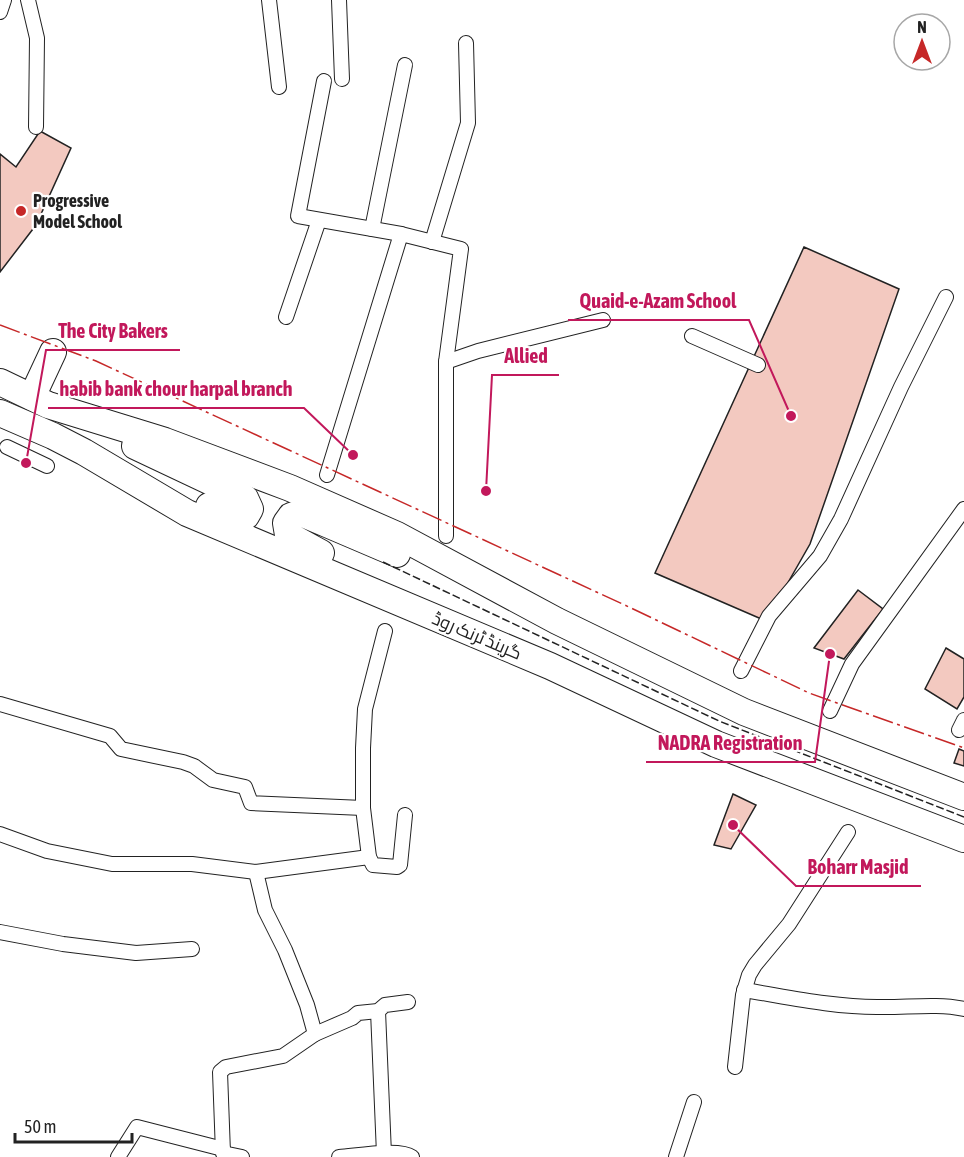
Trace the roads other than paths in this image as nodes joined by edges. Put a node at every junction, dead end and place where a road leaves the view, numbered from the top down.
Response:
1 (4, 0) edge
2 (28, 0) edge
3 (269, 0) edge
4 (339, 0) edge
5 (0, 12) edge
6 (466, 42) dead end
7 (405, 65) dead end
8 (342, 79) dead end
9 (324, 81) dead end
10 (279, 87) dead end
11 (36, 127) dead end
12 (318, 220) junction
13 (372, 229) junction
14 (400, 234) junction
15 (432, 242) junction
16 (946, 297) dead end
17 (286, 317) dead end
18 (603, 320) dead end
19 (692, 336) dead end
20 (53, 352) dead end
21 (446, 362) junction
22 (758, 365) dead end
23 (0, 382) edge
24 (40, 401) junction
25 (0, 413) edge
26 (7, 447) dead end
27 (84, 452) junction
28 (47, 466) dead end
29 (327, 475) dead end
30 (964, 509) edge
31 (446, 536) dead end
32 (557, 621) junction
33 (385, 631) dead end
34 (550, 666) junction
35 (741, 670) dead end
36 (0, 704) edge
37 (830, 711) dead end
38 (964, 797) edge
39 (363, 808) junction
40 (405, 815) dead end
41 (848, 832) dead end
42 (0, 834) edge
43 (964, 839) edge
44 (369, 857) junction
45 (256, 872) junction
46 (0, 932) edge
47 (192, 948) dead end
48 (744, 990) junction
49 (408, 1002) dead end
50 (964, 1009) edge
51 (378, 1011) junction
52 (315, 1034) junction
53 (735, 1067) dead end
54 (694, 1102) dead end
55 (223, 1153) edge
56 (384, 1154) junction
57 (118, 1157) edge
58 (242, 1157) edge
59 (339, 1157) edge
60 (412, 1157) edge
61 (676, 1157) edge

1 - 5 street
2 - 11 street
3 - 10 street
4 - 8 street
6 - 15 street
7 - 13 street
9 - 12 street
12 - 13 street
12 - 17 street
13 - 14 street
14 - 15 street
14 - 29 street
15 - 21 street
16 - 35 street
18 - 21 street
19 - 22 street
20 - 24 highway
21 - 31 street
23 - 24 highway
24 - 27 highway
24 - 32 highway
25 - 27 highway, گرینڈ ٹرنک روڈ
26 - 28 street
27 - 34 highway, گرینڈ ٹرنک روڈ
30 - 37 street
32 - 34 highway
32 - 38 highway
33 - 39 street
34 - 43 highway, گرینڈ ٹرنک روڈ
36 - 39 street
39 - 44 street
40 - 44 street
41 - 48 street
42 - 45 street
44 - 45 street
45 - 52 street
46 - 47 street
48 - 50 street
48 - 53 street
49 - 51 street
51 - 52 street
51 - 56 street
52 - 55 street
54 - 61 street
55 - 57 street
55 - 58 street
56 - 59 street
56 - 60 street

